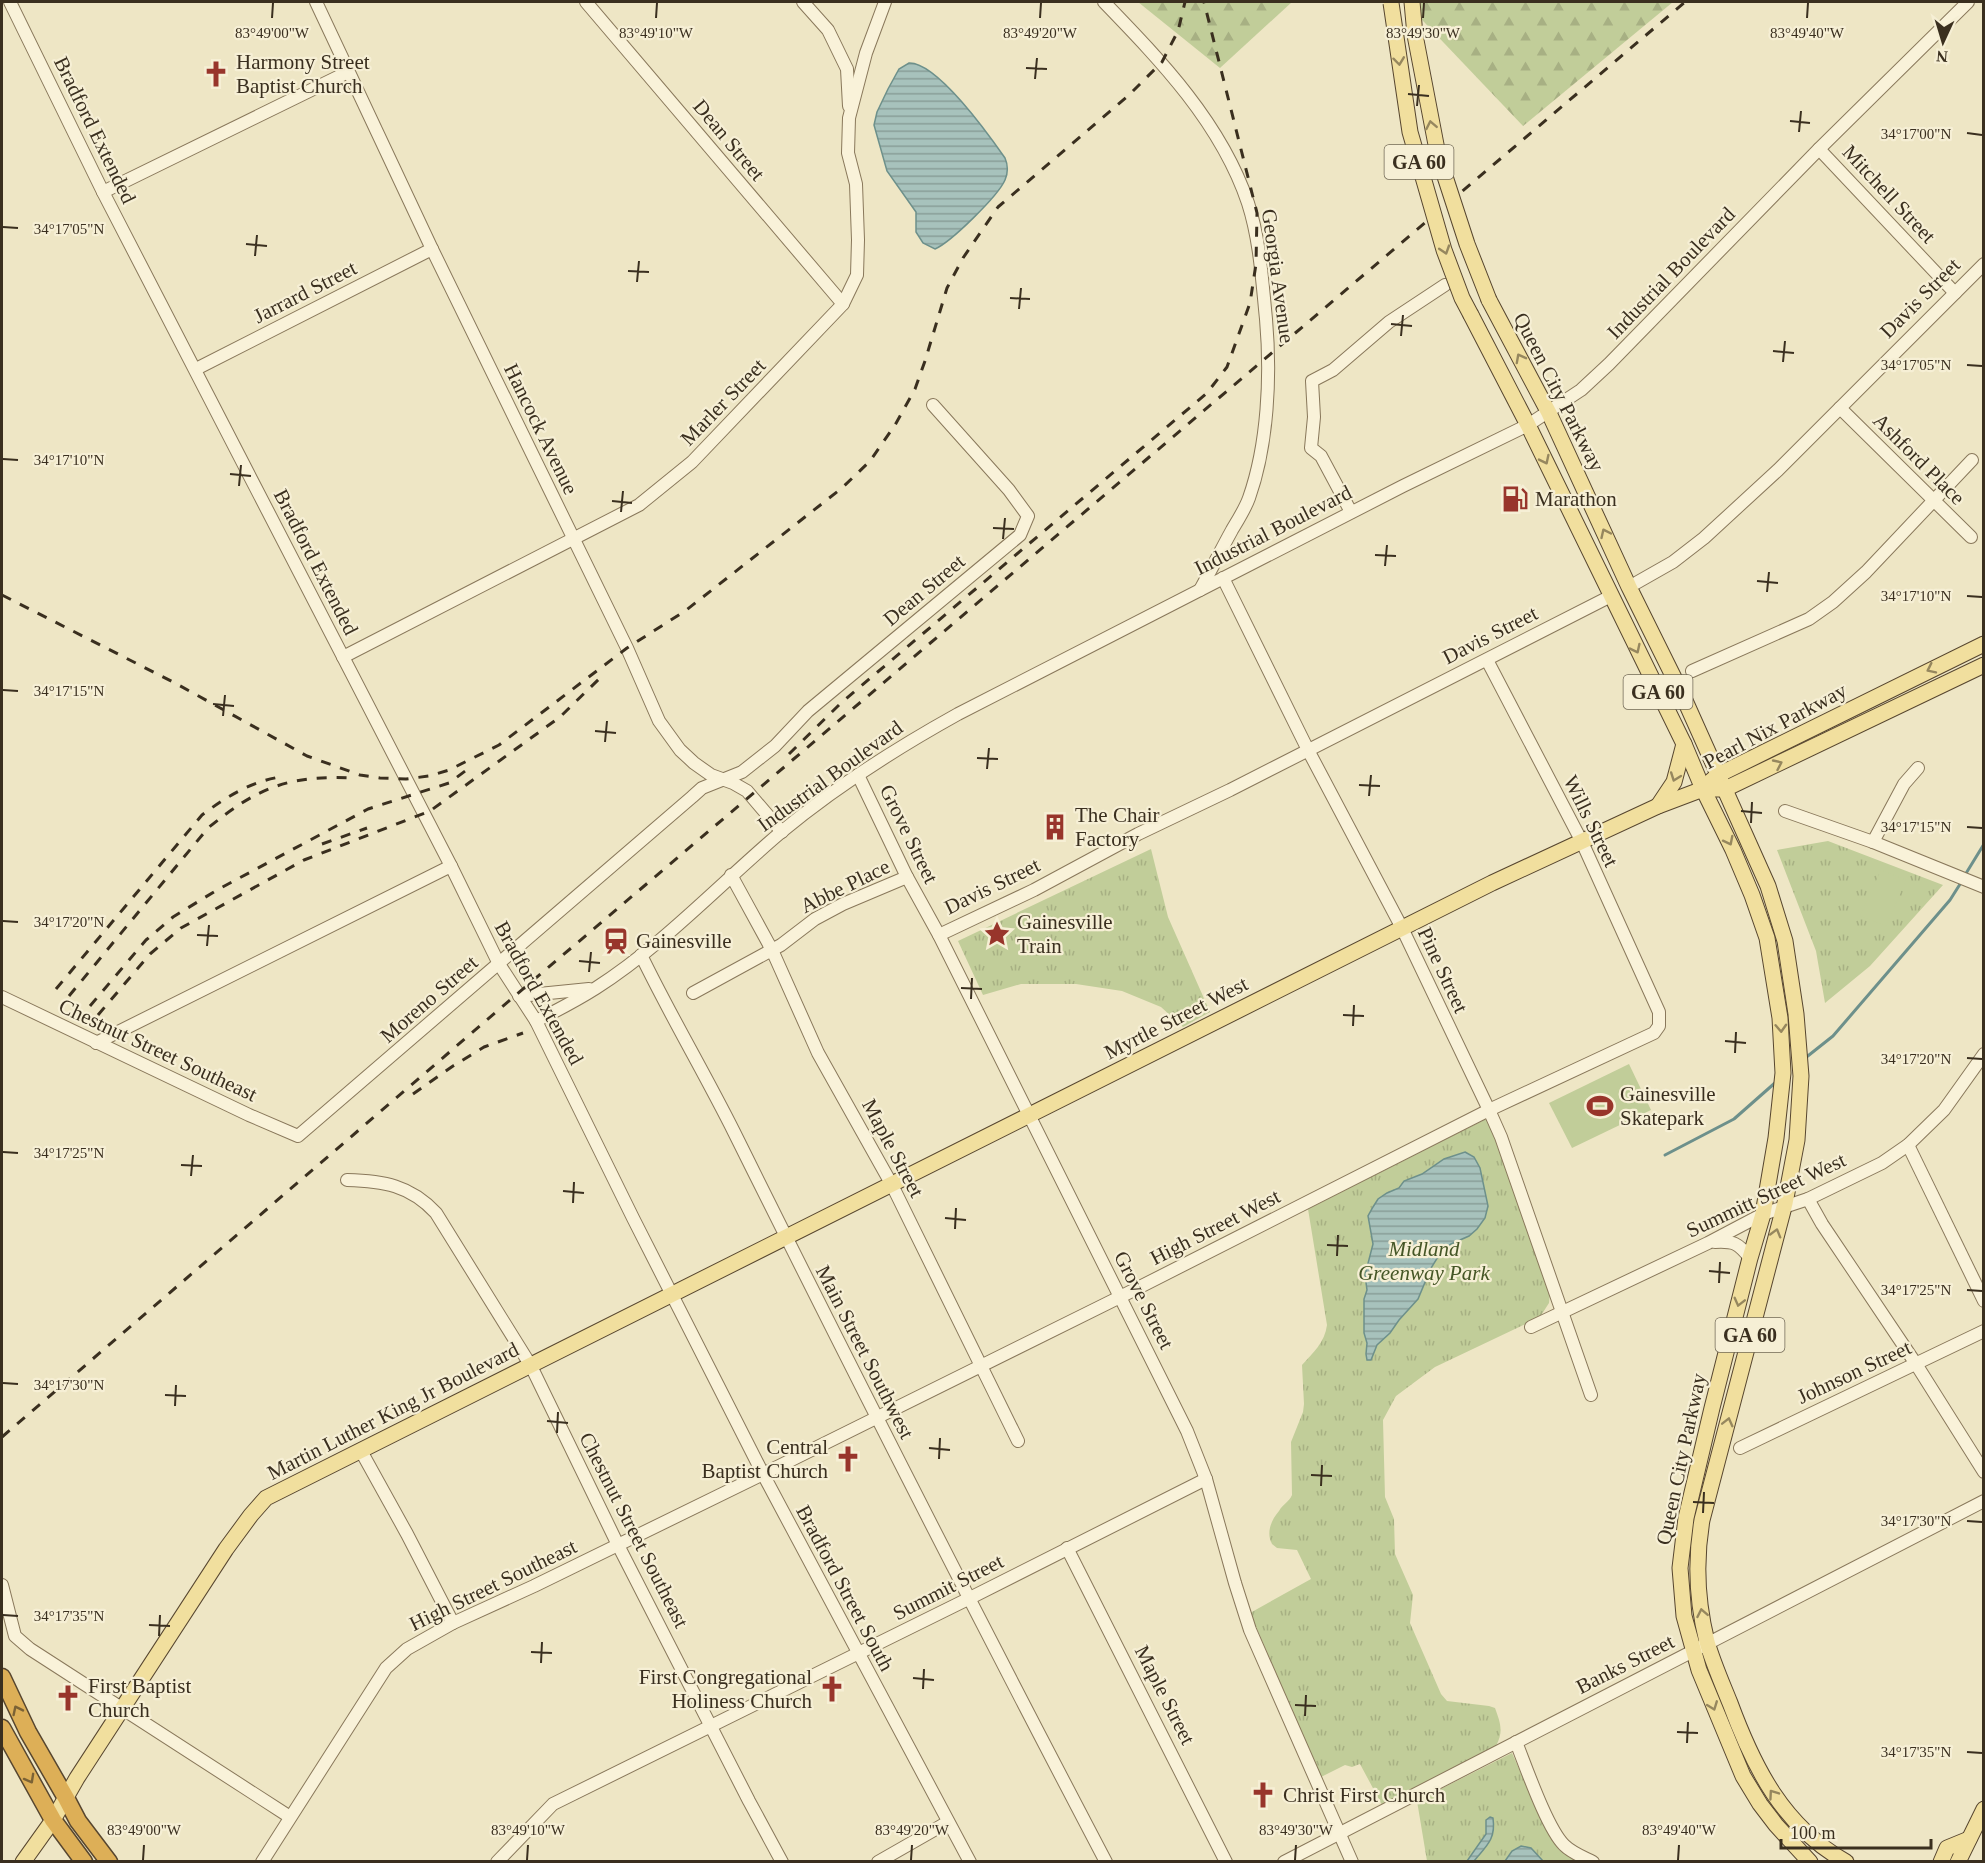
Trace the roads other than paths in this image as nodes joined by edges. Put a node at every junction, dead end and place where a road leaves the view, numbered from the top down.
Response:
1 (10, 2) edge
2 (316, 2) edge
3 (586, 2) edge
4 (803, 2) edge
5 (885, 2) edge
6 (1104, 2) edge
7 (1391, 2) edge
8 (1412, 2) edge
9 (1968, 2) edge
10 (348, 72) junction
11 (849, 118) junction
12 (1819, 149) junction
13 (103, 192) junction
14 (432, 249) junction
15 (1983, 264) edge
16 (1445, 285) dead end
17 (1955, 292) junction
18 (843, 304) junction
19 (196, 369) junction
20 (933, 405) dead end
21 (1840, 408) junction
22 (1549, 413) junction
23 (1528, 424) junction
24 (1972, 460) dead end
25 (1932, 501) junction
26 (1351, 512) junction
27 (1971, 537) dead end
28 (573, 540) junction
29 (1224, 578) junction
30 (1629, 587) junction
31 (1200, 590) junction
32 (1611, 596) junction
33 (1983, 644) edge
34 (343, 657) junction
35 (1487, 660) junction
36 (1983, 665) edge
37 (1692, 671) dead end
38 (1684, 744) junction
39 (1308, 750) junction
40 (1918, 768) dead end
41 (858, 775) junction
42 (725, 780) junction
43 (1722, 782) junction
44 (1702, 789) junction
45 (1658, 806) junction
46 (1785, 811) dead end
47 (782, 832) junction
48 (1581, 842) junction
49 (1873, 842) junction
50 (451, 866) junction
51 (732, 875) junction
52 (907, 877) junction
53 (1981, 882) edge
54 (1402, 928) junction
55 (939, 935) junction
56 (772, 950) junction
57 (641, 955) junction
58 (498, 964) junction
59 (596, 988) junction
60 (693, 993) dead end
61 (519, 996) junction
62 (2, 997) edge
63 (1654, 1002) joint
64 (536, 1021) junction
65 (96, 1043) junction
66 (1983, 1054) edge
67 (1489, 1110) junction
68 (1029, 1115) junction
69 (298, 1136) joint
70 (594, 1138) joint
71 (1908, 1145) junction
72 (346, 1180) dead end
73 (892, 1185) junction
74 (1808, 1199) junction
75 (1784, 1207) junction
76 (1763, 1214) junction
77 (786, 1237) junction
78 (1708, 1243) junction
79 (1750, 1258) junction
80 (673, 1294) junction
81 (1120, 1297) junction
82 (1983, 1300) edge
83 (1563, 1313) junction
84 (1531, 1327) dead end
85 (1983, 1331) edge
86 (1916, 1364) junction
87 (980, 1365) junction
88 (531, 1366) junction
89 (1591, 1395) dead end
90 (876, 1418) junction
91 (1017, 1441) dead end
92 (1740, 1448) dead end
93 (361, 1451) junction
94 (1983, 1472) edge
95 (763, 1474) junction
96 (1206, 1479) junction
97 (1983, 1501) edge
98 (618, 1545) junction
99 (1067, 1548) junction
100 (2, 1585) edge
101 (968, 1599) junction
102 (453, 1623) junction
103 (1708, 1644) junction
104 (1692, 1651) junction
105 (857, 1653) junction
106 (2, 1677) edge
107 (123, 1708) junction
108 (710, 1725) junction
109 (2, 1728) edge
110 (1516, 1742) junction
111 (66, 1798) junction
112 (1983, 1809) edge
113 (290, 1816) junction
114 (53, 1820) junction
115 (948, 1822) junction
116 (1340, 1834) junction
117 (1969, 1839) junction
118 (83, 1861) edge
119 (23, 1862) edge
120 (63, 1862) edge
121 (109, 1862) edge
122 (262, 1862) edge
123 (497, 1862) edge
124 (782, 1862) edge
125 (878, 1862) edge
126 (970, 1862) edge
127 (1106, 1862) edge
128 (1226, 1862) edge
129 (1284, 1862) edge
130 (1352, 1862) edge
131 (1593, 1862) edge
132 (1810, 1862) edge
133 (1846, 1862) edge
134 (1941, 1862) edge
135 (1958, 1862) edge

1 - 13 street, Bradford Extended
2 - 10 street, Hancock Avenue
3 - 18 street, Dean Street
4 - 11 street
5 - 11 street, Marler Street
6 - 31 street, Georgia Avenue
7 -> 23 main road, Queen City Parkway / GA 60, bridge
22 -> 8 main road, Queen City Parkway / GA 60, bridge
9 - 12 street, Industrial Boulevard
10 - 13 street
10 - 14 street, Hancock Avenue
11 - 18 street, Marler Street
12 - 17 street, Mitchell Street
12 - 22 street, Industrial Boulevard
13 - 19 street, Bradford Extended
14 - 19 street, Jarrard Street
14 - 28 street, Hancock Avenue
15 - 17 street, Davis Street
16 - 26 street
17 - 21 street, Davis Street
18 - 28 street, Marler Street
19 - 34 street, Bradford Extended
20 - 42 street, Dean Street
21 - 25 street, Ashford Place
21 - 30 street, Davis Street
22 - 23 street, Industrial Boulevard
30 -> 22 main road, Queen City Parkway / GA 60
23 - 26 street, Industrial Boulevard
23 -> 32 main road, Queen City Parkway / GA 60
24 - 25 street
25 - 27 street, Ashford Place
25 - 37 street
26 - 29 street, Industrial Boulevard
28 - 34 street, Marler Street
28 - 42 street, Hancock Avenue
29 - 31 street, Industrial Boulevard
29 - 39 street, Pine Street
30 - 32 main road, Davis Street
30 - 43 main road, Queen City Parkway / GA 60
31 - 41 street, Industrial Boulevard
32 - 35 street, Davis Street
32 -> 38 main road, Queen City Parkway / GA 60
33 -> 43 main road, Pearl Nix Parkway
34 - 50 street, Bradford Extended
35 - 39 street, Davis Street
35 - 48 street, Wills Street
43 -> 36 main road, Pearl Nix Parkway
38 - 44 main road, Queen City Parkway / GA 60
38 -> 45 main road
39 - 54 street, Pine Street
39 - 55 street, Davis Street
40 - 49 street
41 - 47 street, Industrial Boulevard
41 - 52 street, Grove Street
42 - 47 street, Hancock Avenue
42 - 58 street, Moreno Street
43 - 44 main road, Pearl Nix Parkway
43 - 75 main road, Queen City Parkway / GA 60
44 - 45 main road, Myrtle Street West
44 -> 76 main road, Queen City Parkway / GA 60
45 - 48 main road, Myrtle Street West
46 - 49 street
47 - 51 street, Industrial Boulevard
48 - 54 main road, Myrtle Street West
48 - 63 street, Wills Street
49 - 53 street
50 - 58 street, Bradford Extended
50 - 65 street
51 - 56 street, Maple Street
51 - 57 street, Industrial Boulevard
52 - 55 street, Grove Street
52 - 56 street, Abbe Place
54 - 67 street, Pine Street
54 - 68 main road, Myrtle Street West
55 - 68 street, Grove Street
56 - 60 street, Abbe Place
56 - 73 street, Maple Street
57 - 59 street, Industrial Boulevard
57 - 77 street, Main Street Southwest
58 - 61 street, Bradford Extended
58 - 69 street, Moreno Street
59 - 61 street
59 - 64 street, Industrial Boulevard
61 - 64 street, Bradford Extended
62 - 65 street, Chestnut Street Southeast
63 - 67 street, High Street West
64 - 70 street, Bradford Extended
65 - 69 street, Chestnut Street Southeast
66 - 71 street, Summitt Street West
67 - 81 street, High Street West
67 - 83 street, Pine Street
68 - 73 main road, Myrtle Street West
68 - 81 street, Grove Street
70 - 80 street, Bradford Street South
71 - 74 street, Summitt Street West
71 - 82 street
72 - 88 street, Chestnut Street Southeast
73 - 77 main road, Myrtle Street West
73 - 87 street, Maple Street
74 - 75 street, Summitt Street West
74 - 86 street
75 - 76 street, Summitt Street West
103 -> 75 main road, Queen City Parkway / GA 60
76 - 78 street, Summitt Street West
76 - 79 main road, Queen City Parkway / GA 60
77 - 80 main road, Myrtle Street West
77 - 90 street, Main Street Southwest
78 - 79 street
78 - 83 street, Summitt Street West
79 -> 104 main road, Queen City Parkway / GA 60
80 - 88 main road, Martin Luther King Jr Boulevard
80 - 95 street, Bradford Street South
81 - 87 street, High Street West
81 - 96 street, Grove Street
83 - 84 street, Summitt Street West
83 - 89 street, Pine Street
85 - 86 street, Johnson Street
86 - 92 street, Johnson Street
86 - 94 street
87 - 90 street, High Street West
87 - 91 street, Maple Street
88 - 93 main road, Martin Luther King Jr Boulevard
88 - 98 street, Chestnut Street Southeast
90 - 95 street, High Street West
90 - 101 street, Main Street Southwest
93 - 102 street
93 - 107 main road, Martin Luther King Jr Boulevard
95 - 98 street, High Street Southeast
95 - 105 street, Bradford Street South
96 - 99 street, Summit Street
96 - 116 street, Grove Street
97 - 103 street, Banks Street
98 - 102 street, High Street Southeast
98 - 108 street, Chestnut Street Southeast
99 - 101 street, Summit Street
99 - 128 street, Maple Street
100 - 107 street
101 - 105 street, Summit Street
101 - 127 street, Main Street Southwest
102 - 113 street, High Street Southeast
103 - 104 street, Banks Street
133 -> 103 main road, Queen City Parkway / GA 60
104 - 110 street, Banks Street
104 -> 132 main road, Queen City Parkway / GA 60
105 - 108 street, Summit Street
105 - 115 street, Bradford Street South
111 -> 106 highway
107 - 111 main road, Martin Luther King Jr Boulevard
107 - 113 street
108 - 123 street, Summit Street
108 - 124 street, Chestnut Street Southeast
109 -> 114 highway
110 - 116 street, Banks Street
110 - 131 street
111 - 114 main road, Martin Luther King Jr Boulevard
111 - 121 highway
112 - 117 main road
113 - 122 street, High Street Southeast
114 - 118 highway
114 - 119 main road, Martin Luther King Jr Boulevard
115 - 125 street
115 - 126 street, Bradford Street South
116 - 129 street, Banks Street
116 - 130 street, Grove Street
117 - 134 main road
117 - 135 main road
118 - 120 highway

